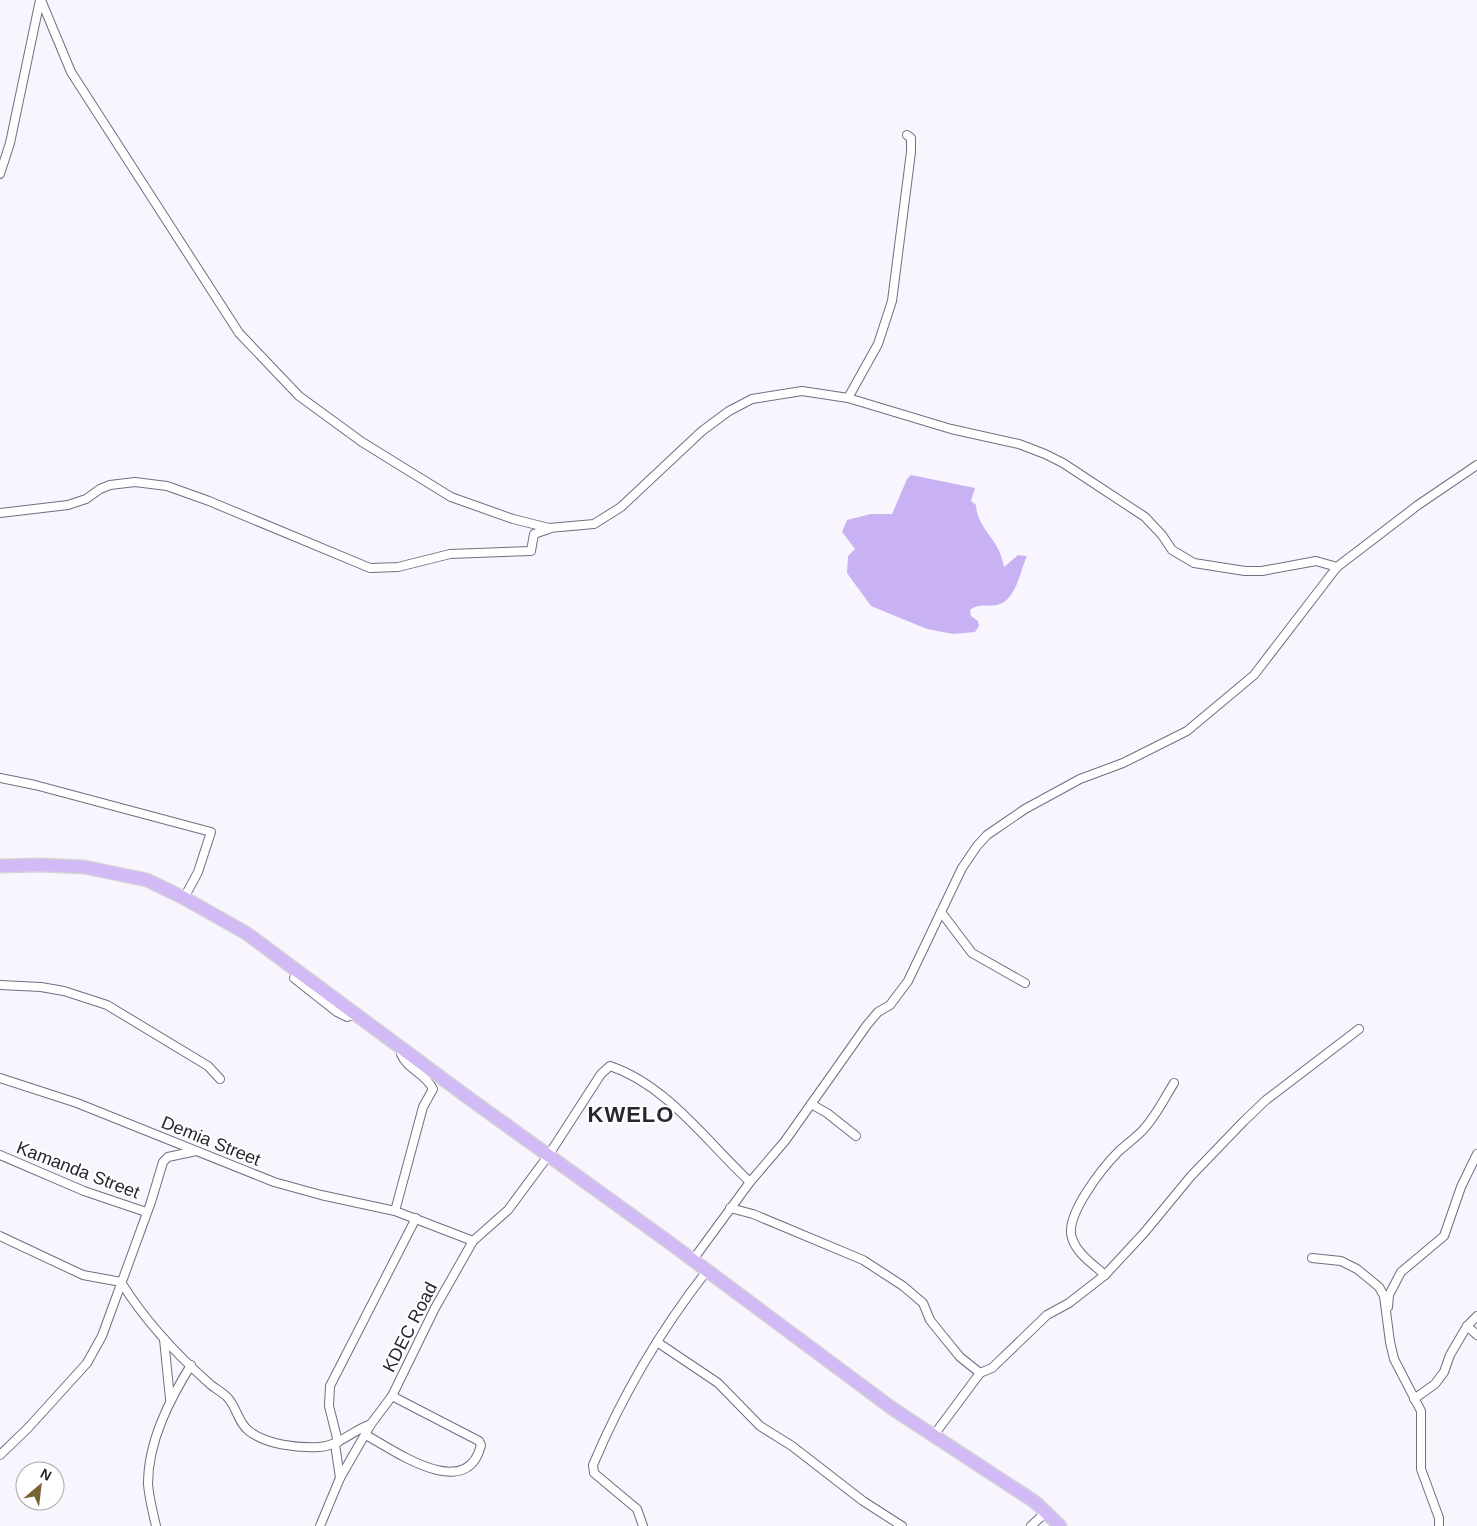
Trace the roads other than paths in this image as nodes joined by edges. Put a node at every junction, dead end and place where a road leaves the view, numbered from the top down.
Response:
1 (40, 0) edge
2 (907, 135) dead end
3 (0, 174) edge
4 (848, 398) junction
5 (1477, 465) edge
6 (0, 514) edge
7 (549, 528) junction
8 (1337, 567) junction
9 (0, 778) edge
10 (0, 866) edge
11 (184, 898) junction
12 (941, 912) junction
13 (294, 978) dead end
14 (1025, 983) dead end
15 (0, 985) edge
16 (356, 1014) junction
17 (1359, 1029) dead end
18 (403, 1049) junction
19 (0, 1078) edge
20 (220, 1080) dead end
21 (1174, 1083) dead end
22 (811, 1104) junction
23 (856, 1136) dead end
24 (196, 1151) junction
25 (1477, 1154) edge
26 (0, 1156) edge
27 (548, 1156) junction
28 (750, 1182) junction
29 (730, 1208) junction
30 (395, 1211) junction
31 (146, 1212) junction
32 (416, 1218) junction
33 (0, 1236) edge
34 (473, 1241) junction
35 (1312, 1258) dead end
36 (692, 1261) junction
37 (706, 1272) junction
38 (1105, 1275) junction
39 (121, 1282) junction
40 (1477, 1316) edge
41 (1386, 1318) junction
42 (1467, 1326) junction
43 (1477, 1335) edge
44 (164, 1339) junction
45 (657, 1342) junction
46 (191, 1365) junction
47 (980, 1374) junction
48 (392, 1396) junction
49 (170, 1399) junction
50 (1414, 1399) junction
51 (371, 1424) junction
52 (366, 1435) junction
53 (934, 1436) junction
54 (336, 1443) junction
55 (0, 1455) edge
56 (340, 1478) junction
57 (1046, 1512) junction
58 (156, 1526) edge
59 (320, 1526) edge
60 (643, 1526) edge
61 (902, 1526) edge
62 (1031, 1526) edge
63 (1060, 1526) edge
64 (1439, 1526) edge

1 - 3 street
1 - 7 street
2 - 4 street
4 - 7 street
4 - 8 street
5 - 8 street
6 - 7 street
8 - 12 street
9 - 11 street
10 - 11 main road
11 - 16 main road
12 - 14 street
12 - 22 street
13 - 16 street
15 - 20 street
16 - 18 main road
17 - 38 street
18 - 27 main road
18 - 30 street
19 - 24 street, Demia Street
21 - 38 street
22 - 23 street
22 - 28 street
24 - 30 street, Demia Street
24 - 31 street
25 - 41 street
26 - 31 street, Kamanda Street
27 - 28 street, KDEC Road
27 - 34 street, KDEC Road
27 - 36 main road
28 - 29 street
29 - 36 street
29 - 47 street
30 - 32 street, Demia Street
31 - 39 street
32 - 34 street, Demia Street
32 - 54 street
33 - 39 street
34 - 48 street, KDEC Road
35 - 41 street
36 - 37 main road
37 - 45 street
37 - 53 main road
38 - 47 street
39 - 44 street
39 - 55 street
40 - 42 street
41 - 50 street
42 - 43 street
42 - 50 street
44 - 46 street
44 - 49 street
45 - 60 street
45 - 61 street
46 - 49 street
46 - 54 street
47 - 53 street
48 - 51 street, KDEC Road
48 - 52 street
49 - 58 street
50 - 64 street
51 - 52 street, KDEC Road
51 - 54 street
52 - 56 street, KDEC Road
53 - 57 main road
54 - 56 street
56 - 59 street, KDEC Road
57 - 62 street
57 - 63 main road

